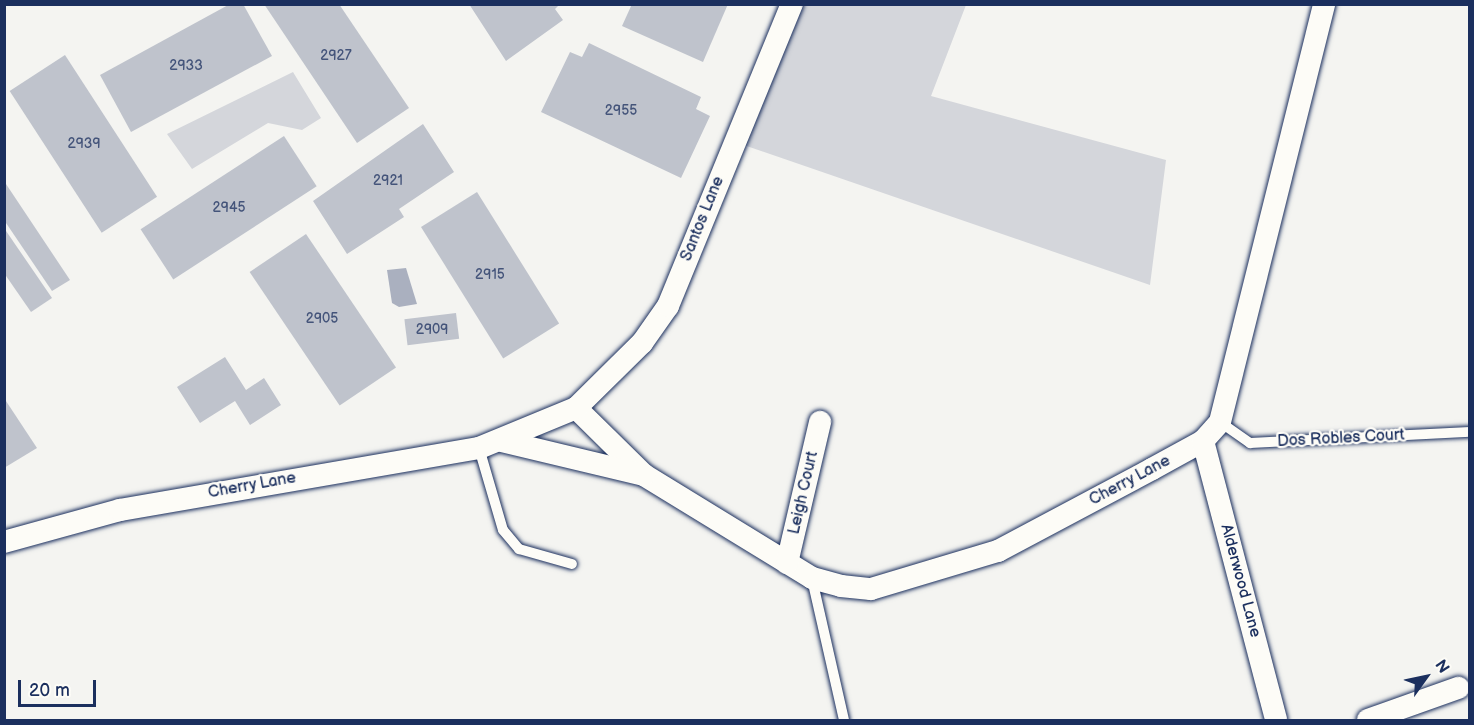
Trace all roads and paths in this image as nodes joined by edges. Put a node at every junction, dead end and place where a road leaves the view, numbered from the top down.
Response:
1 (792, 4) edge
2 (1324, 4) edge
3 (576, 408) junction
4 (820, 422) dead end
5 (1220, 422) junction
6 (1470, 432) edge
7 (502, 441) junction
8 (1203, 441) junction
9 (479, 448) junction
10 (644, 475) junction
11 (4, 542) edge
12 (788, 563) junction
13 (572, 564) dead end
14 (812, 578) junction
15 (1458, 688) dead end
16 (844, 720) edge
17 (1276, 720) edge
18 (1368, 720) edge

1 - 3 street, Santos Lane
2 - 5 street, Cherry Lane
3 - 7 street, Cherry Lane
3 - 10 street, Cherry Lane
4 - 12 street, Leigh Court
5 - 6 lane, Dos Robles Court
5 - 8 street, Cherry Lane
7 - 9 street, Cherry Lane
7 - 10 street, Cherry Lane
8 - 14 street, Cherry Lane
8 - 17 street, Alderwood Lane
9 - 11 street, Cherry Lane
9 - 13 lane
10 - 12 street, Cherry Lane
12 - 14 street, Cherry Lane
14 - 16 lane
15 - 18 street

